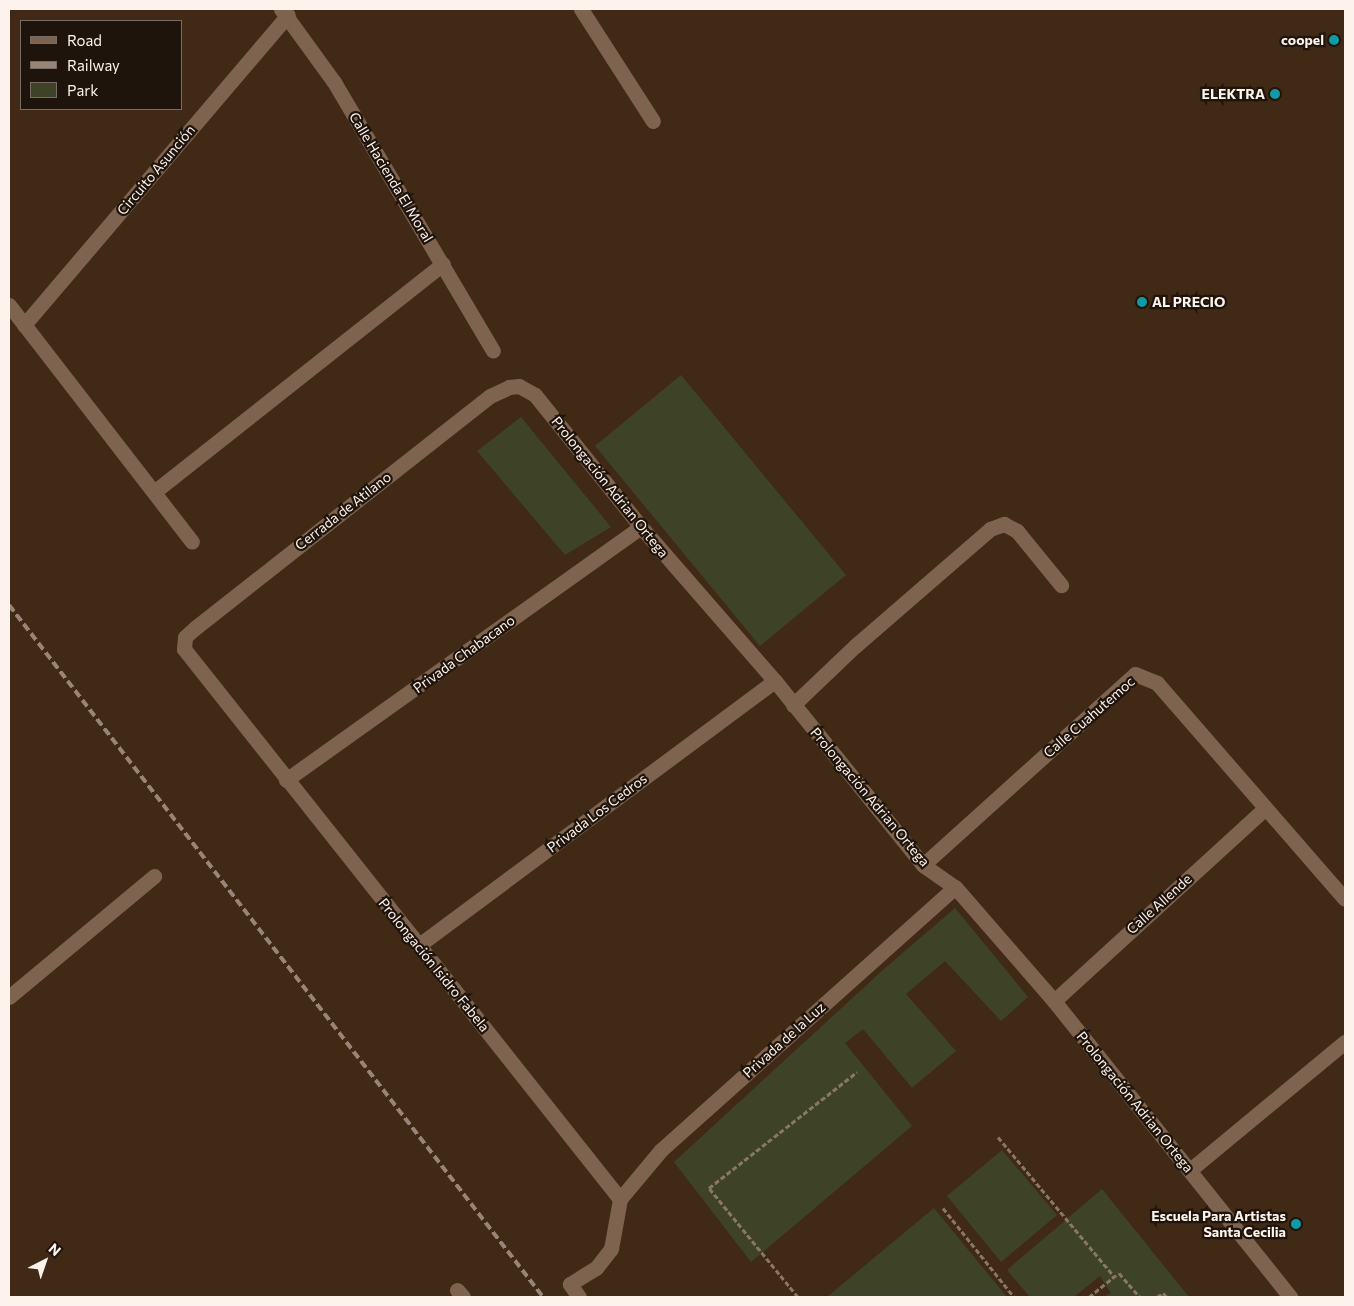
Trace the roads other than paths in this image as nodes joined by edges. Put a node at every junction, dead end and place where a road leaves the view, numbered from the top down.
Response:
1 (581, 9) edge
2 (284, 12) edge
3 (653, 121) dead end
4 (443, 264) junction
5 (9, 305) edge
6 (24, 325) junction
7 (493, 351) dead end
8 (498, 391) joint
9 (154, 492) junction
10 (641, 527) junction
11 (192, 542) dead end
12 (1061, 585) dead end
13 (189, 633) joint
14 (775, 681) junction
15 (793, 705) junction
16 (286, 780) junction
17 (1265, 808) junction
18 (923, 865) junction
19 (154, 876) dead end
20 (955, 887) junction
21 (1343, 893) edge
22 (419, 945) junction
23 (9, 997) edge
24 (1054, 1001) junction
25 (1345, 1042) edge
26 (1190, 1170) junction
27 (620, 1199) junction
28 (579, 1297) edge
29 (1290, 1297) edge

1 - 3 street
2 - 4 street, Calle Hacienda El Moral
2 - 6 street, Circuito Asunción
4 - 7 street, Calle Hacienda El Moral
4 - 9 street
5 - 6 street
6 - 9 street
8 - 10 street, Prolongación Adrian Ortega
8 - 13 street, Cerrada de Atilano
9 - 11 street
10 - 14 street, Prolongación Adrian Ortega
10 - 16 street, Privada Chabacano
12 - 15 street
13 - 16 street, Prolongación Isidro Fabela
14 - 15 street, Prolongación Adrian Ortega
14 - 22 street, Privada Los Cedros
15 - 18 street, Prolongación Adrian Ortega
16 - 22 street, Prolongación Isidro Fabela
17 - 18 street, Calle Cuahutemoc
17 - 21 street, Calle Cuahutemoc
17 - 24 street, Calle Allende
18 - 20 street, Prolongación Adrian Ortega
19 - 23 street
20 - 24 street, Prolongación Adrian Ortega
20 - 27 street, Privada de la Luz
22 - 27 street, Prolongación Isidro Fabela
24 - 26 street, Prolongación Adrian Ortega
25 - 26 street
26 - 29 street, Prolongación Adrian Ortega
27 - 28 street

